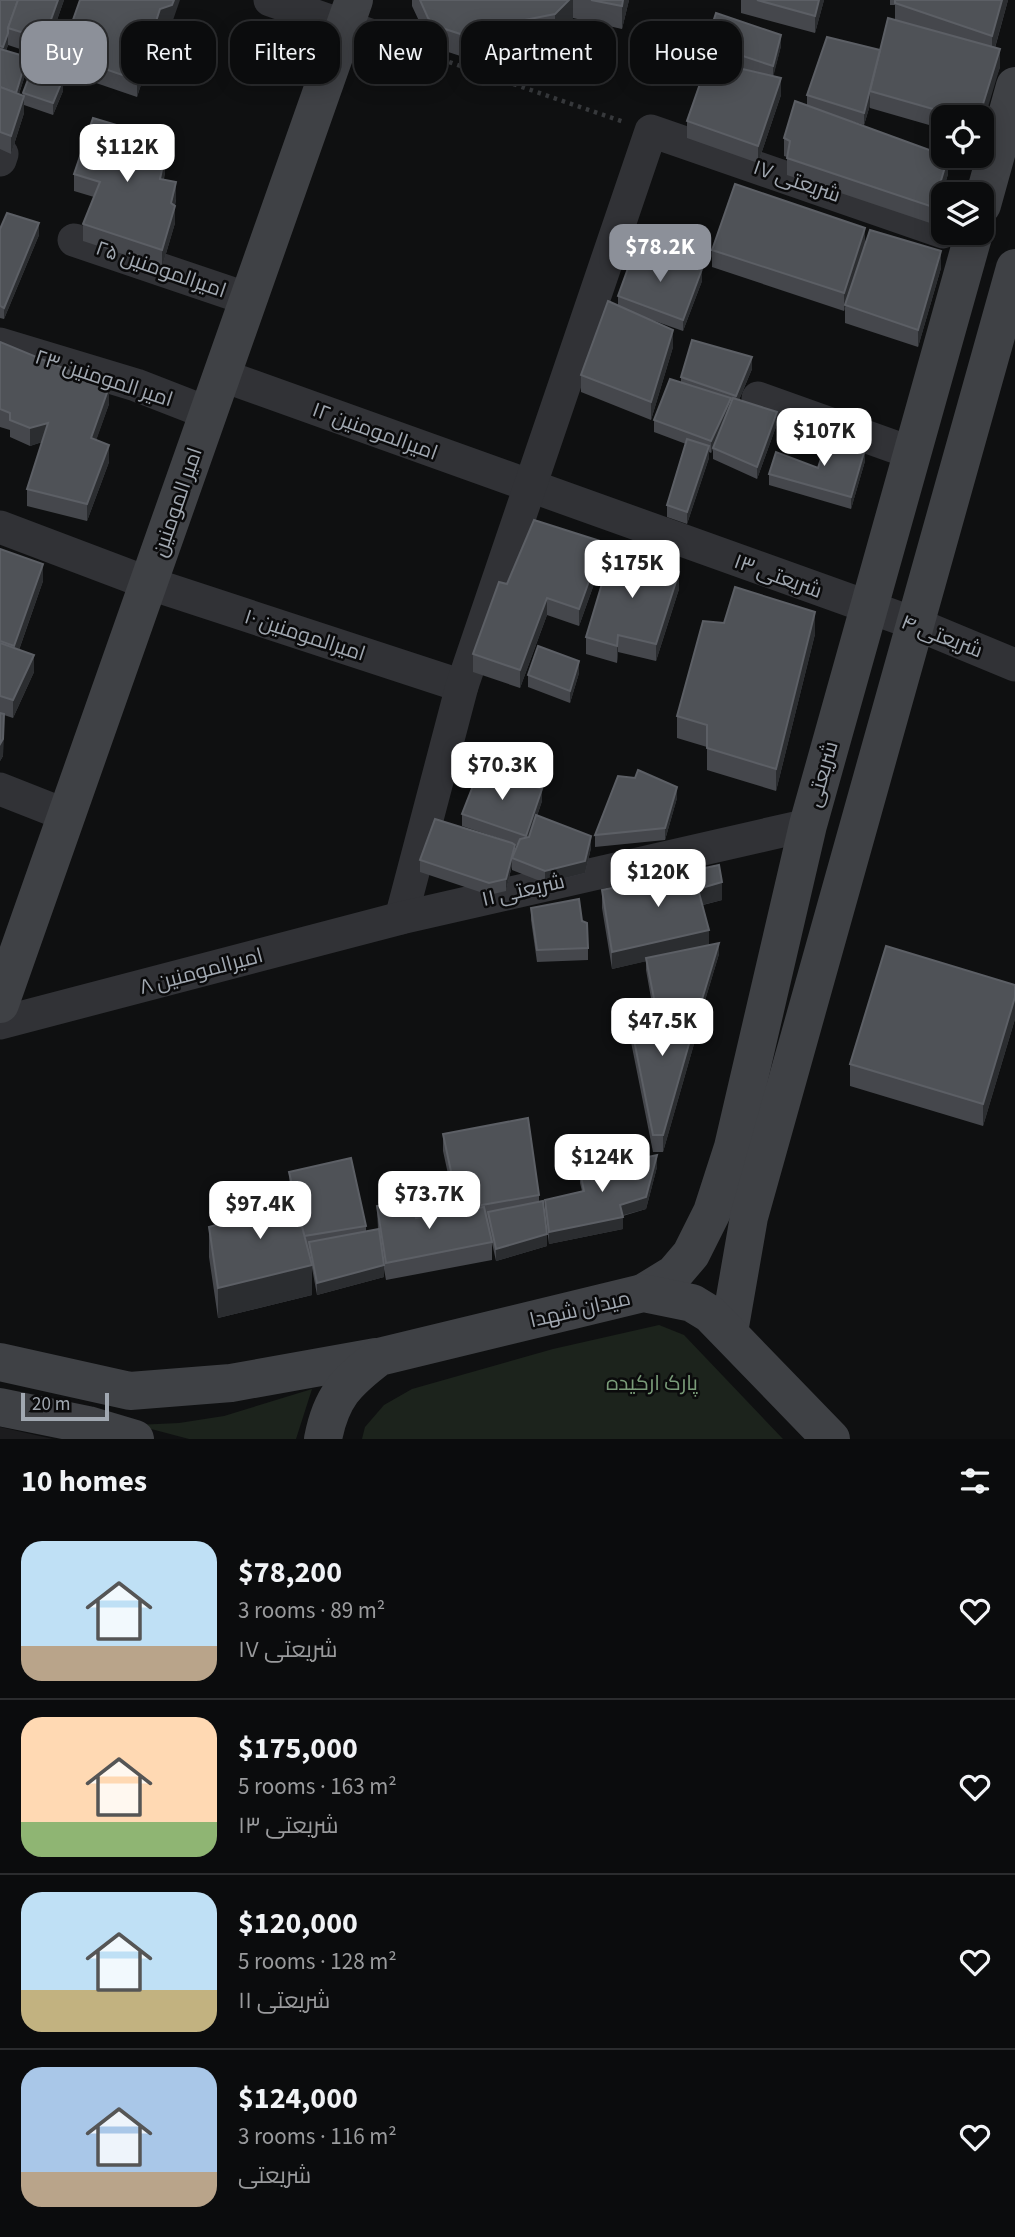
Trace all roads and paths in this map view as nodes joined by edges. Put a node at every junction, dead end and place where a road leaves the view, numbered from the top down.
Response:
1 (270, 0) edge
2 (349, 13) edge
3 (447, 61) edge
4 (1015, 86) edge
5 (651, 131) junction
6 (988, 182) edge
7 (931, 226) edge
8 (74, 240) dead end
9 (957, 245) edge
10 (1015, 268) edge
11 (248, 299) junction
12 (0, 344) edge
13 (221, 375) junction
14 (758, 398) dead end
15 (208, 413) junction
16 (912, 453) junction
17 (529, 486) junction
18 (0, 527) edge
19 (148, 583) junction
20 (868, 609) junction
21 (916, 624) junction
22 (1015, 665) edge
23 (461, 686) junction
24 (0, 789) edge
25 (66, 815) junction
26 (808, 825) junction
27 (401, 918) junction
28 (10, 942) edge
29 (0, 1004) edge
30 (0, 1023) edge
31 (712, 1212) junction
32 (749, 1217) junction
33 (643, 1293) junction
34 (729, 1332) junction
35 (379, 1357) junction
36 (0, 1362) edge
37 (0, 1407) edge
38 (135, 1439) edge
39 (323, 1439) edge
40 (831, 1439) edge

1 - 2 street
2 - 11 main road, امیر المومنین
3 - 5 path
4 - 6 main road
5 - 7 street, شریعتی ۱۷
5 - 17 street
8 - 11 street, امیرالمومنین ۲۵
9 - 16 main road, شریعتی
10 - 21 main road
11 - 13 main road, امیر المومنین
12 - 15 street, امیر المومنین ۲۳
13 - 15 main road, امیر المومنین
13 - 17 street, امیرالمومنین ۱۲
14 - 16 street
15 - 19 main road, امیر المومنین
16 - 20 main road, شریعتی
17 - 20 street, شریعتی ۱۳
17 - 23 street
18 - 19 street, امیرالمومنین ۱۰
19 - 23 street, امیرالمومنین ۱۰
19 - 25 main road, امیر المومنین
20 - 21 street, شریعتی ۴
20 - 26 main road, شریعتی
21 - 22 street, شریعتی ۴
21 - 32 main road
23 - 27 street
24 - 25 street
25 - 28 main road, امیر المومنین
26 - 27 street, شریعتی ۱۱
26 - 31 main road, شریعتی
27 - 30 street, امیرالمومنین ۸
28 - 29 main road, امیر المومنین
31 - 32 main road
31 - 33 main road, شریعتی
32 - 34 main road
33 - 34 main road, میدان شهدا
33 - 35 main road, میدان شهدا
34 - 40 main road, میدان شهدا
35 - 36 main road
35 - 39 main road, میدان شهدا
37 - 38 main road

